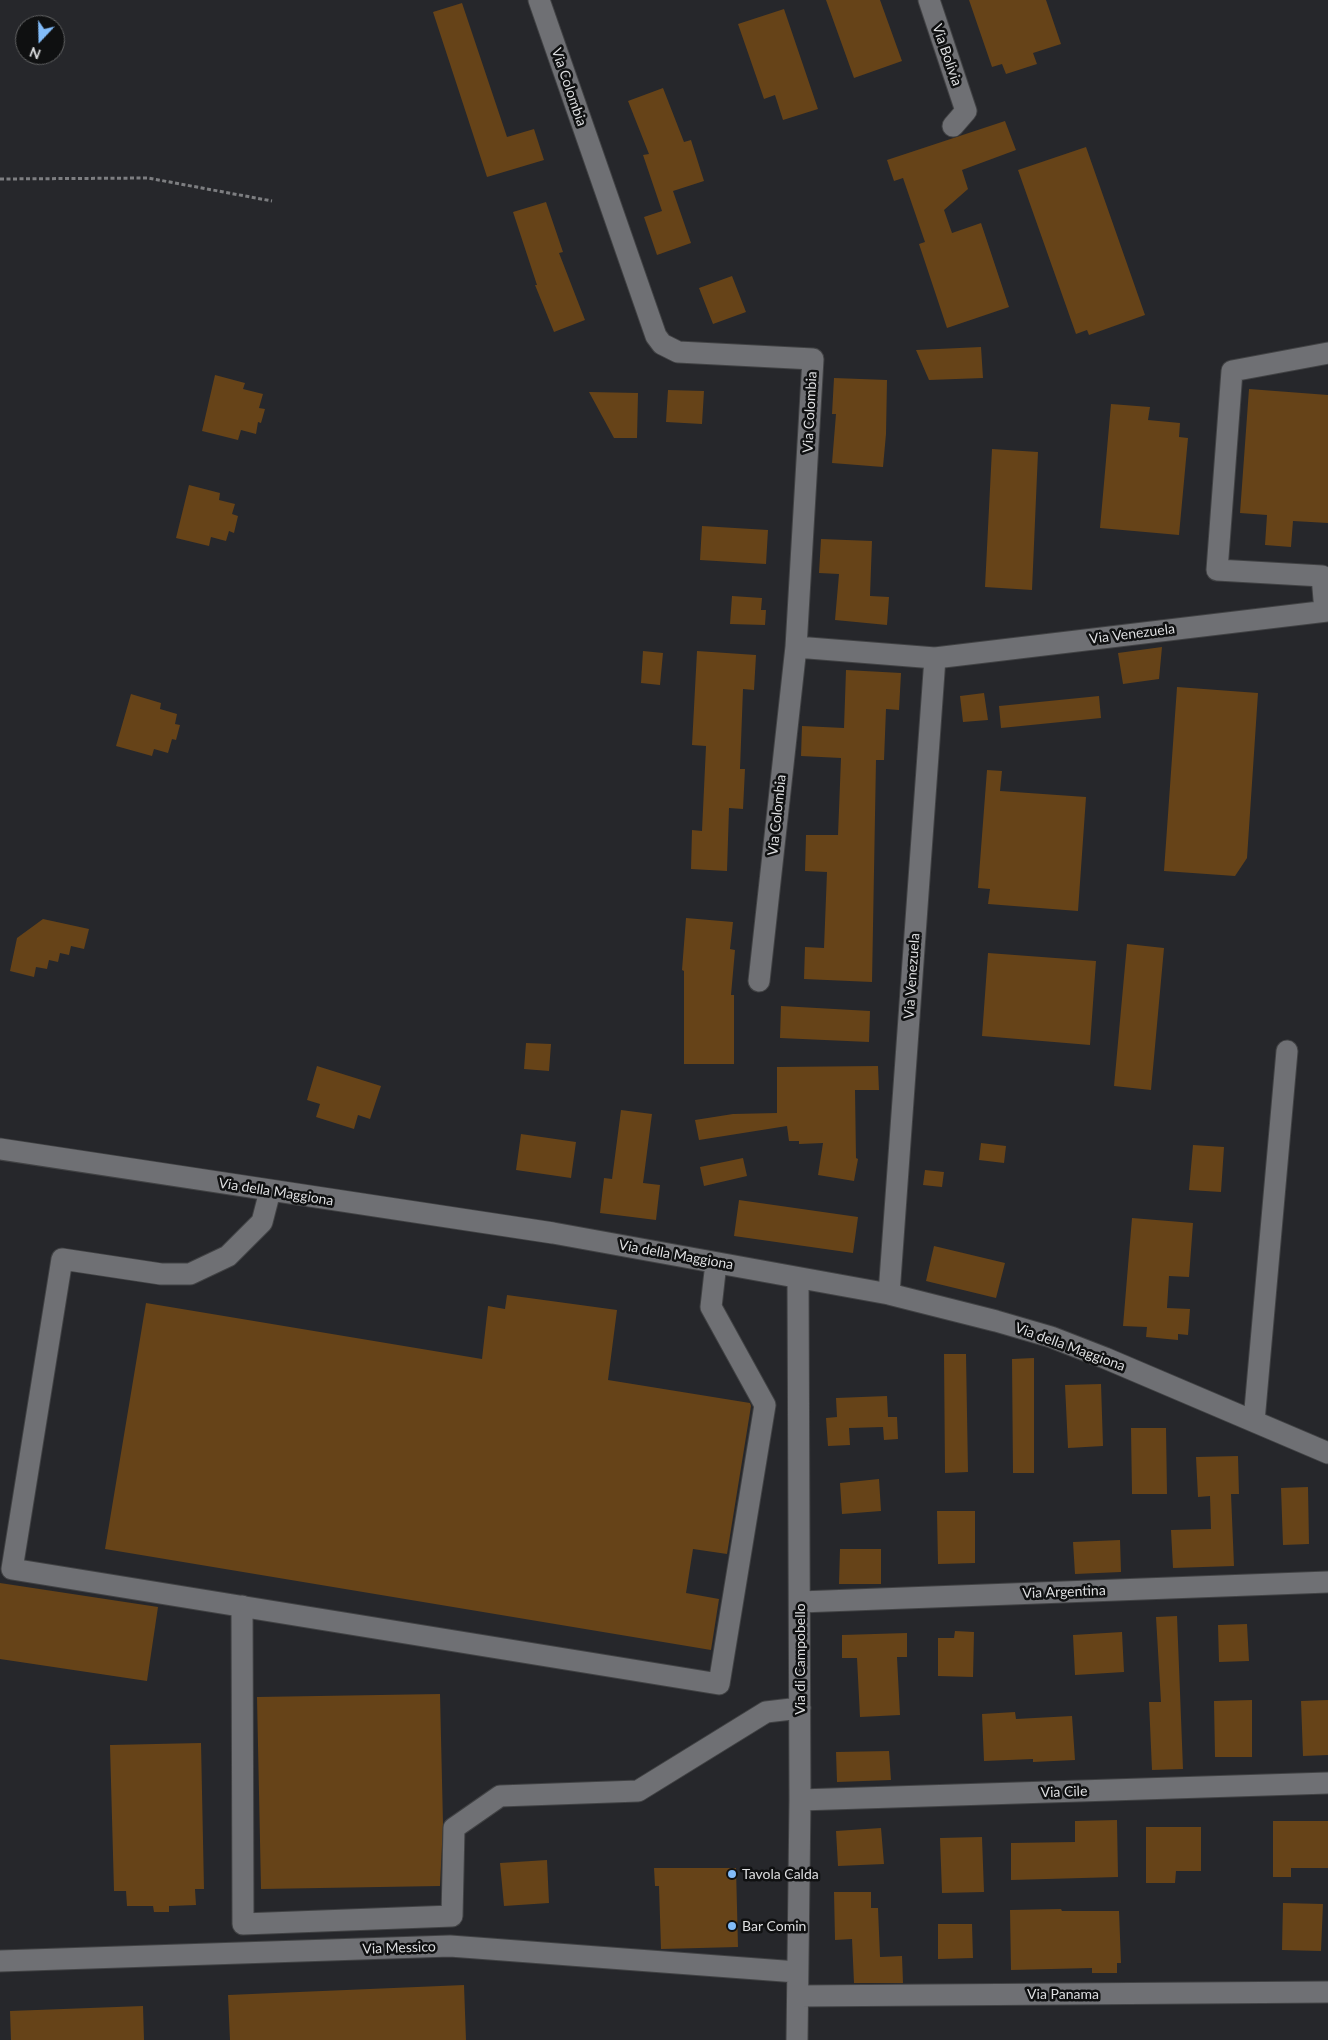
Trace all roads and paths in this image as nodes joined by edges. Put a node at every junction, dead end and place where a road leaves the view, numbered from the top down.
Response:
1 (539, 0) edge
2 (929, 0) edge
3 (960, 118) dead end
4 (0, 179) edge
5 (272, 201) dead end
6 (1328, 353) edge
7 (1326, 611) edge
8 (796, 647) junction
9 (935, 658) junction
10 (759, 981) dead end
11 (1287, 1051) dead end
12 (0, 1149) edge
13 (270, 1191) junction
14 (716, 1263) junction
15 (798, 1278) junction
16 (889, 1294) junction
17 (1254, 1421) junction
18 (1328, 1453) edge
19 (1328, 1582) edge
20 (800, 1602) junction
21 (242, 1606) junction
22 (800, 1708) junction
23 (1328, 1784) edge
24 (800, 1800) junction
25 (0, 1961) edge
26 (797, 1972) junction
27 (1328, 1992) edge
28 (798, 1996) junction
29 (797, 2040) edge

1 - 8 street, Via Colombia
2 - 3 street, Via Bolivia
4 - 5 path
6 - 7 street
7 - 9 street, Via Venezuela
8 - 9 street, Via Venezuela
8 - 10 street, Via Colombia
9 - 16 street, Via Venezuela
11 - 17 street
12 - 13 street, Via della Maggiona
13 - 14 street, Via della Maggiona
13 - 21 street
14 - 15 street, Via della Maggiona
14 - 21 street
15 - 16 street, Via della Maggiona
15 - 20 street, Via di Campobello
16 - 17 street, Via della Maggiona
17 - 18 street, Via della Maggiona
19 - 20 street, Via Argentina
20 - 22 street, Via di Campobello
21 - 22 street
22 - 24 street, Via di Campobello
23 - 24 street, Via Cile
24 - 26 street, Via di Campobello
25 - 26 street, Via Messico
26 - 28 street, Via di Campobello
27 - 28 street, Via Panama
28 - 29 street, Via di Campobello

